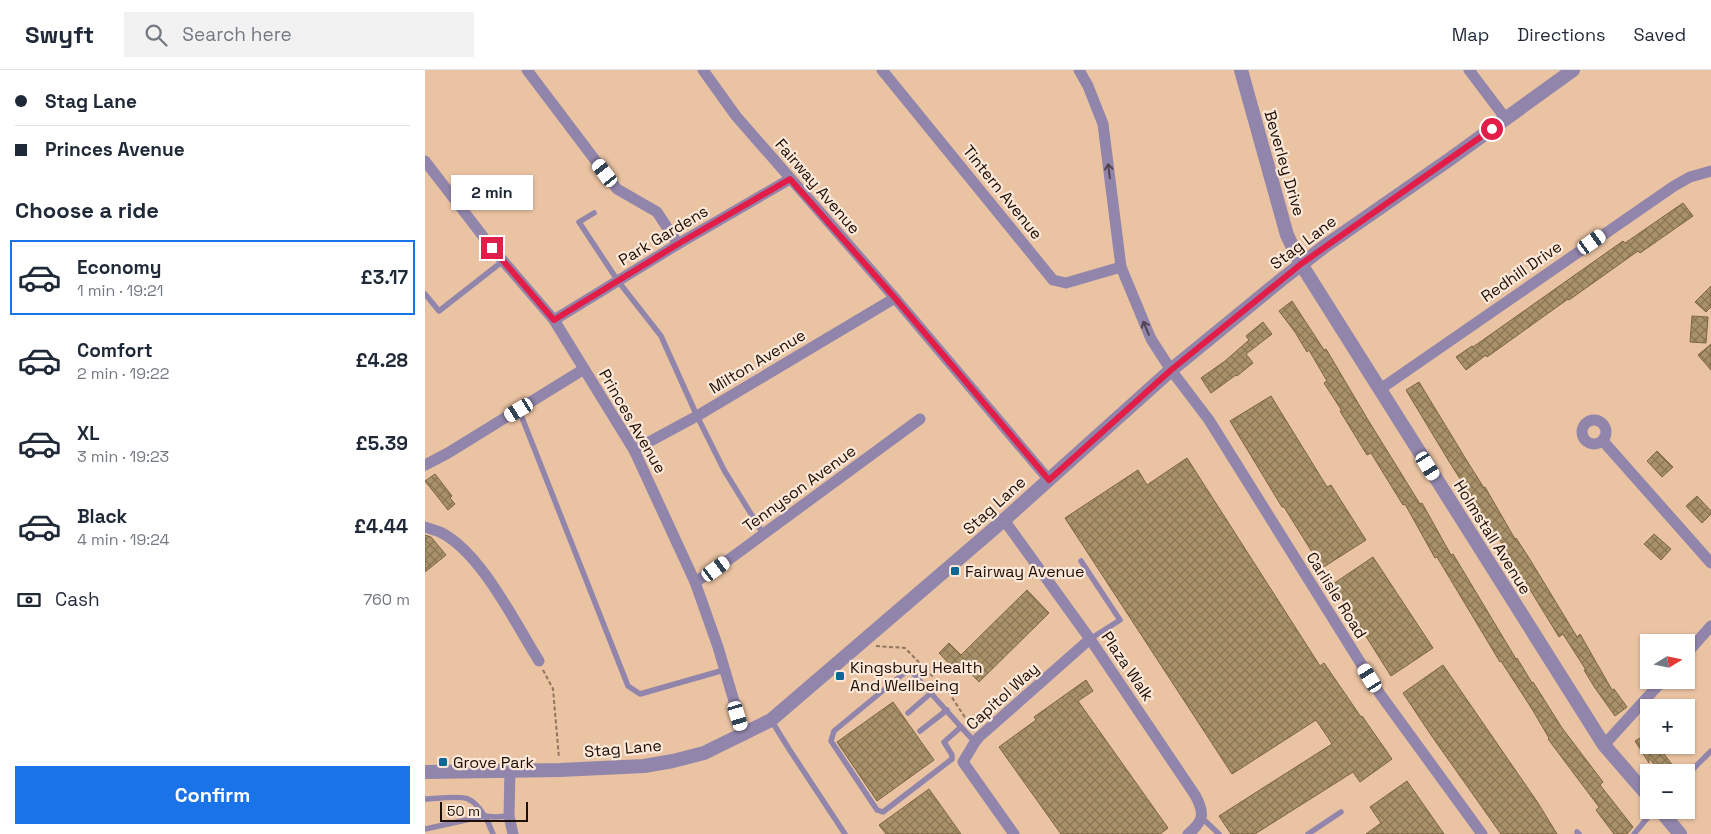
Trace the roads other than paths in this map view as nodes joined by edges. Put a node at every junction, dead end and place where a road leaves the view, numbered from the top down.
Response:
1 (527, 70) edge
2 (703, 70) edge
3 (882, 70) edge
4 (1079, 70) edge
5 (1241, 70) edge
6 (1469, 70) edge
7 (1573, 70) edge
8 (1506, 119) junction
9 (425, 161) edge
10 (1711, 170) edge
11 (790, 179) junction
12 (593, 213) dead end
13 (678, 244) junction
14 (503, 261) junction
15 (1301, 264) junction
16 (1121, 267) junction
17 (618, 281) junction
18 (425, 294) edge
19 (895, 298) junction
20 (554, 320) junction
21 (584, 370) junction
22 (1171, 370) junction
23 (1379, 390) junction
24 (519, 410) junction
25 (697, 416) junction
26 (920, 419) dead end
27 (1603, 441) dead end
28 (634, 450) junction
29 (425, 465) edge
30 (1049, 480) junction
31 (1004, 520) junction
32 (425, 527) edge
33 (764, 534) junction
34 (1081, 561) dead end
35 (1711, 563) edge
36 (695, 582) junction
37 (1711, 626) edge
38 (1090, 639) junction
39 (1695, 644) edge
40 (539, 661) road end
41 (724, 670) junction
42 (1655, 689) edge
43 (931, 693) junction
44 (947, 710) junction
45 (908, 713) dead end
46 (771, 720) junction
47 (961, 727) junction
48 (920, 732) dead end
49 (744, 735) junction
50 (975, 742) junction
51 (1605, 745) junction
52 (1711, 751) edge
53 (1695, 767) edge
54 (510, 770) junction
55 (425, 772) edge
56 (1640, 786) edge
57 (425, 799) edge
58 (1341, 812) dead end
59 (484, 816) junction
60 (509, 816) junction
61 (1202, 818) junction
62 (1646, 819) edge
63 (1667, 819) edge
64 (425, 829) edge
65 (493, 834) edge
66 (513, 834) edge
67 (845, 834) edge
68 (1014, 834) edge
69 (1187, 834) edge
70 (1219, 834) edge
71 (1308, 834) edge
72 (1482, 834) edge
73 (1634, 834) edge
74 (1679, 834) edge

1 - 13 street
2 - 11 street, Fairway Avenue
3 - 16 street, Tintern Avenue
16 -> 4 street, Carlisle Road
5 - 15 street, Beverley Drive
6 - 8 street
7 - 8 street, Stag Lane
8 - 15 street, Stag Lane
9 - 14 street, Princes Avenue
10 - 23 street, Redhill Drive
11 - 13 street, Park Gardens
11 - 19 street, Fairway Avenue
12 - 17 lane
13 - 17 street, Park Gardens
14 - 18 lane
14 - 20 street, Princes Avenue
15 - 22 street, Stag Lane
15 - 23 street, Holmstall Avenue
22 -> 16 street, Carlisle Road
17 - 20 street, Park Gardens
17 - 25 lane
19 - 25 street, Milton Avenue
19 - 30 street, Fairway Avenue
20 - 21 street, Princes Avenue
21 - 24 street
21 - 28 street, Princes Avenue
22 - 30 street, Stag Lane
22 - 72 street, Carlisle Road
23 - 51 street, Holmstall Avenue
24 - 29 street
24 - 41 lane
25 - 28 street, Milton Avenue
25 - 33 lane
26 - 33 street, Tennyson Avenue
27 - 35 street
28 - 36 street, Princes Avenue
30 - 31 street, Stag Lane
31 - 38 street, Plaza Walk
31 - 46 street, Stag Lane
32 - 40 street
33 - 36 street, Tennyson Avenue
34 - 38 lane
36 - 41 street, Princes Avenue
37 - 39 street
38 - 50 street, Capitol Way
38 - 61 street, Plaza Walk
41 - 49 street, Princes Avenue
42 - 51 street
43 - 44 lane
43 - 45 lane
43 - 47 lane
44 - 47 lane
44 - 48 lane
46 - 49 street, Stag Lane
46 - 67 lane
47 - 50 lane
49 - 54 street, Stag Lane
50 - 68 street, Capitol Way
51 - 56 street, Holmstall Avenue
52 - 53 lane
54 - 55 street, Stag Lane
54 - 60 street
57 - 59 lane
58 - 71 lane
59 - 60 lane
59 - 64 lane
59 - 65 lane
60 - 66 street
61 - 69 street
61 - 70 lane
62 - 73 lane
63 - 74 street

